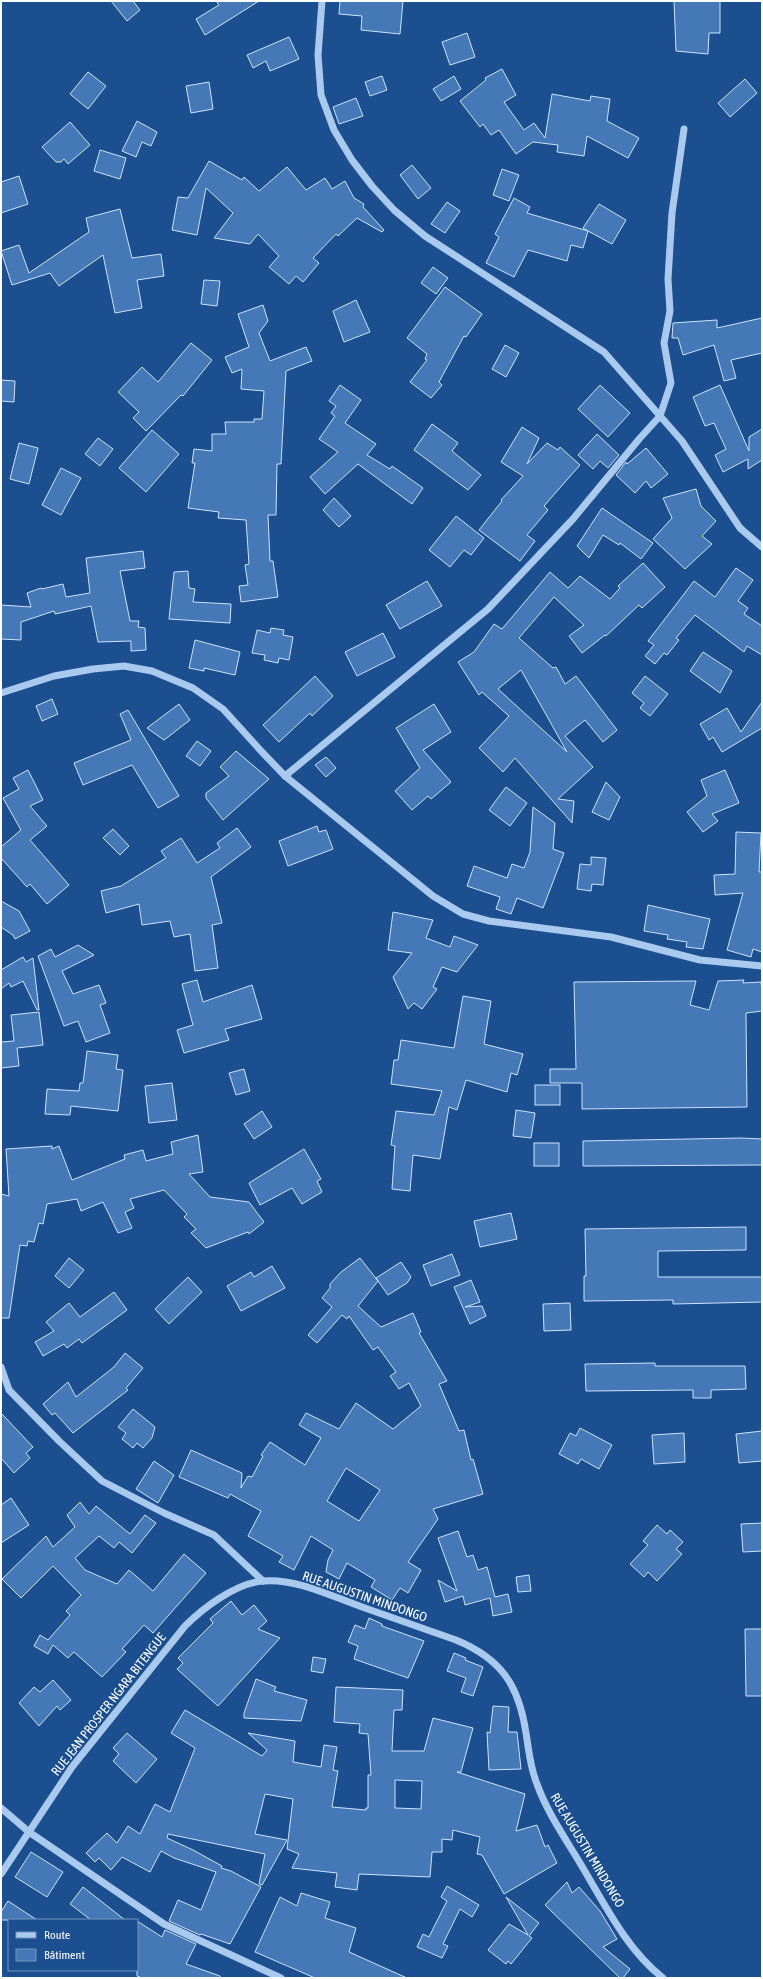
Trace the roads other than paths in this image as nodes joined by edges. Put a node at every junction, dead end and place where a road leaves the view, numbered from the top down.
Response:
1 (322, 1) edge
2 (684, 129) dead end
3 (660, 416) junction
4 (762, 547) edge
5 (1, 693) edge
6 (285, 776) junction
7 (762, 966) edge
8 (1, 1367) edge
9 (263, 1581) junction
10 (1, 1808) edge
11 (29, 1832) junction
12 (1, 1874) edge
13 (281, 1978) edge
14 (663, 1978) edge

1 - 3 street
2 - 3 street
3 - 4 street
3 - 6 street
5 - 6 street
6 - 7 street
8 - 9 street
9 - 11 street, RUE JEAN PROSPER NGARA BITENGUE
9 - 14 street, RUE AUGUSTIN MINDONGO
10 - 11 street
11 - 12 street, RUE JEAN PROSPER NGARA BITENGUE
11 - 13 street

